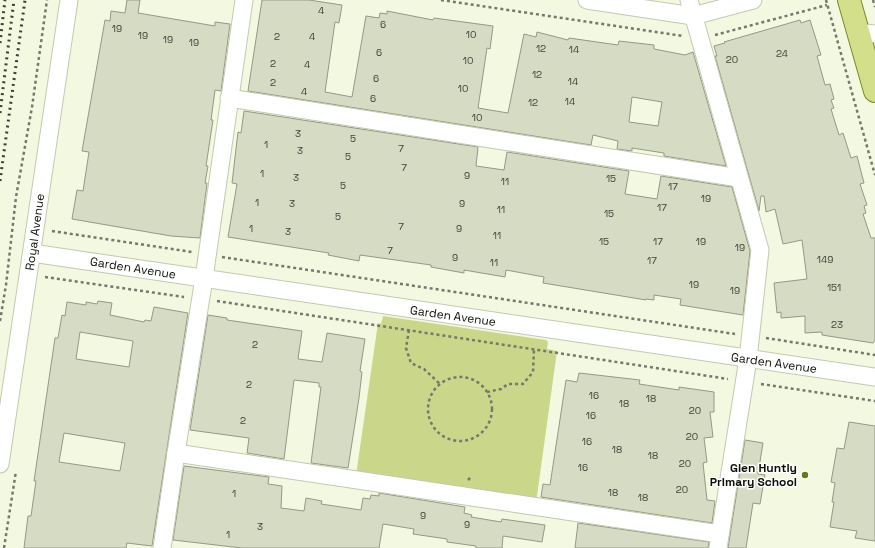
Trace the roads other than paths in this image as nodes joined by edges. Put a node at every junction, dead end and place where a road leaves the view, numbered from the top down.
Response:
1 (69, 0) edge
2 (244, 0) edge
3 (587, 0) edge
4 (753, 0) edge
5 (850, 0) edge
6 (691, 8) edge
7 (867, 33) edge
8 (875, 90) edge
9 (229, 98) junction
10 (740, 178) junction
11 (32, 253) junction
12 (204, 278) junction
13 (748, 360) junction
14 (875, 377) edge
15 (176, 453) junction
16 (0, 464) edge
17 (719, 541) edge
18 (162, 548) edge

1 - 11 street, Royal Avenue
2 - 9 street
3 - 6 street
4 - 6 street
5 - 7 main road
6 - 10 street
7 - 8 main road
9 - 10 street
9 - 12 street
10 - 13 street
11 - 12 street, Garden Avenue
11 - 16 street, Royal Avenue
12 - 13 street, Garden Avenue
12 - 15 street
13 - 14 street, Garden Avenue
13 - 17 street
15 - 17 street
15 - 18 street

